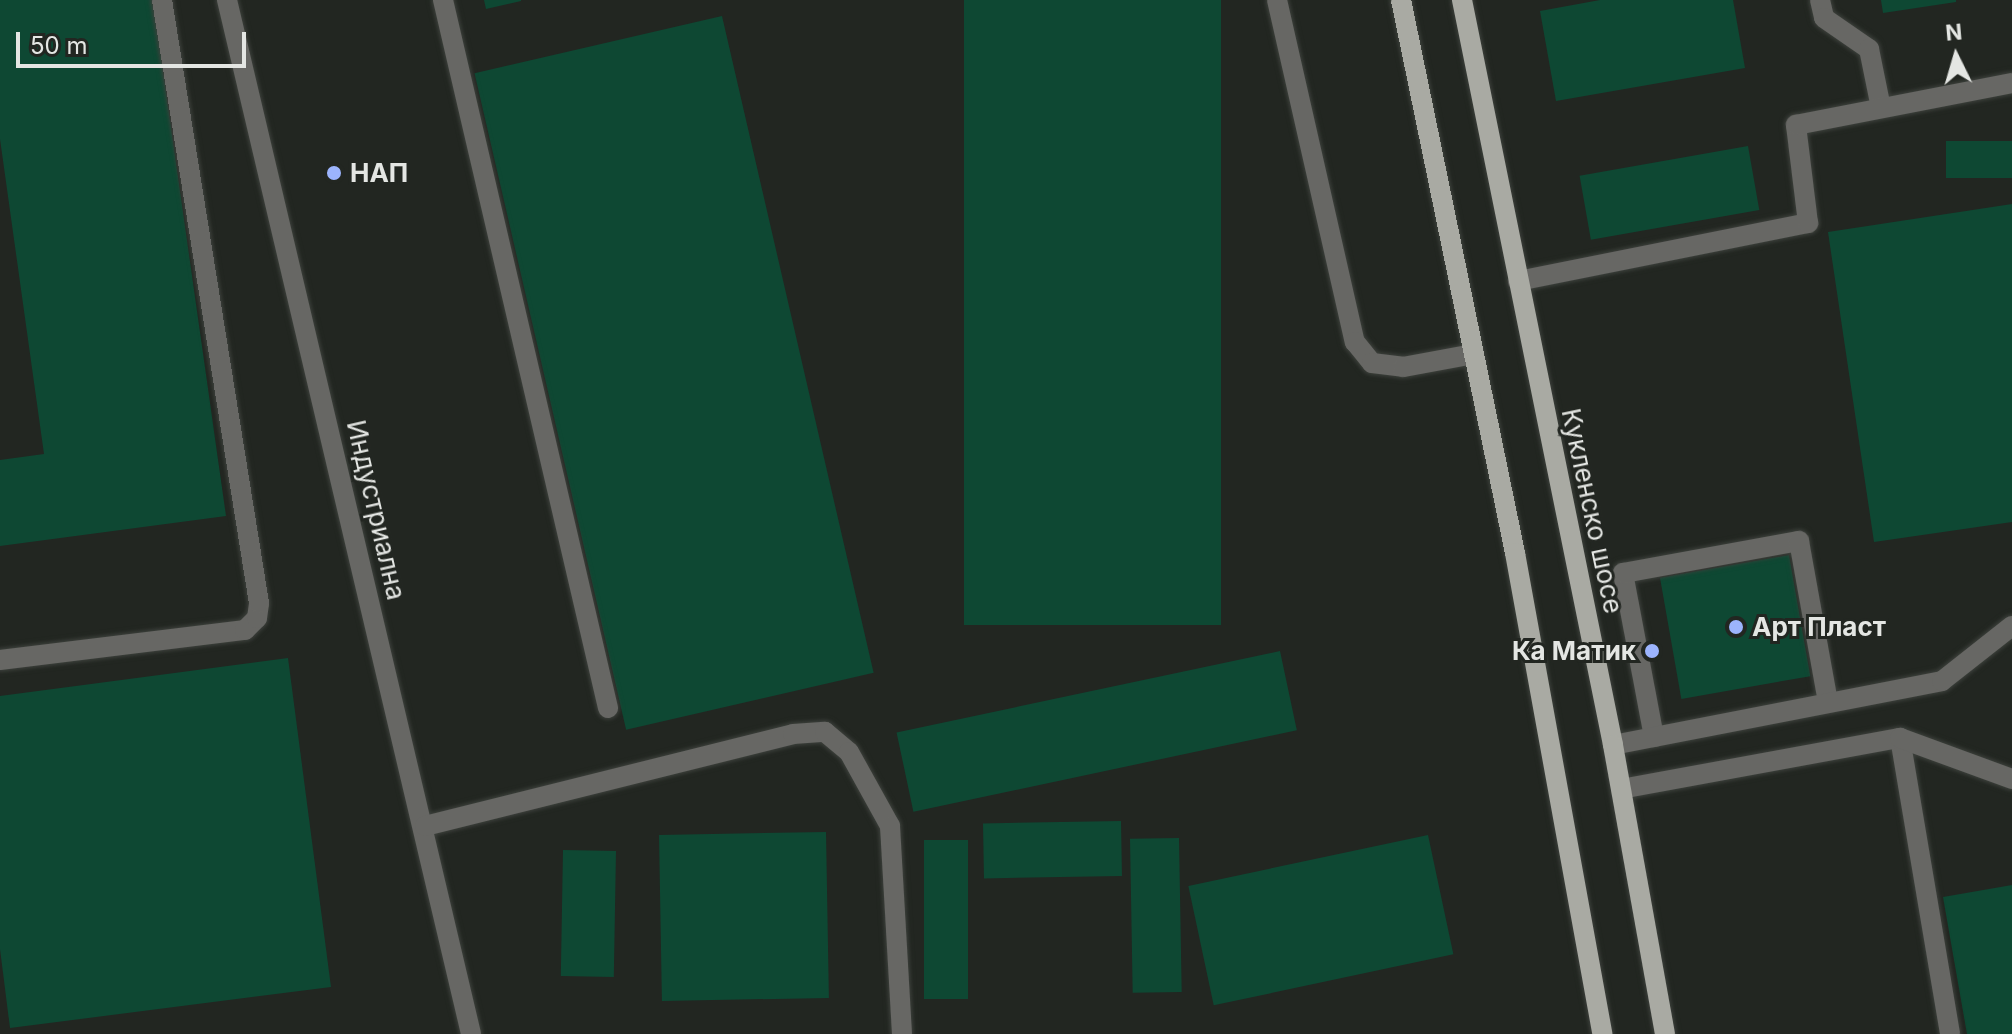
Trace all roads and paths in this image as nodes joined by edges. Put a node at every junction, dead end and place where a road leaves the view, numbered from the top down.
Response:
1 (162, 0) edge
2 (227, 0) edge
3 (443, 0) edge
4 (1277, 0) edge
5 (1401, 0) edge
6 (1462, 0) edge
7 (1820, 0) edge
8 (2012, 83) edge
9 (1881, 108) junction
10 (1518, 281) junction
11 (1474, 354) junction
12 (2012, 626) edge
13 (0, 660) edge
14 (1828, 702) junction
15 (608, 708) dead end
16 (1654, 737) junction
17 (1900, 738) junction
18 (1613, 745) junction
19 (2012, 779) edge
20 (1621, 789) junction
21 (425, 826) junction
22 (471, 1034) edge
23 (902, 1034) edge
24 (1602, 1034) edge
25 (1665, 1034) edge
26 (1950, 1034) edge

1 - 13 street
2 - 21 street, Индустриална
3 - 15 street
4 - 11 street
5 - 11 main road
6 - 10 main road, Кукленско шосе
7 - 9 street
8 - 9 street
9 - 10 street
10 - 18 main road, Кукленско шосе
11 - 24 main road
12 - 14 street
14 - 16 street
14 - 16 street
16 - 18 street
17 - 19 street
17 - 20 street
17 - 26 street
18 - 20 main road, Кукленско шосе
20 - 25 main road, Кукленско шосе
21 - 22 street, Индустриална
21 - 23 street

